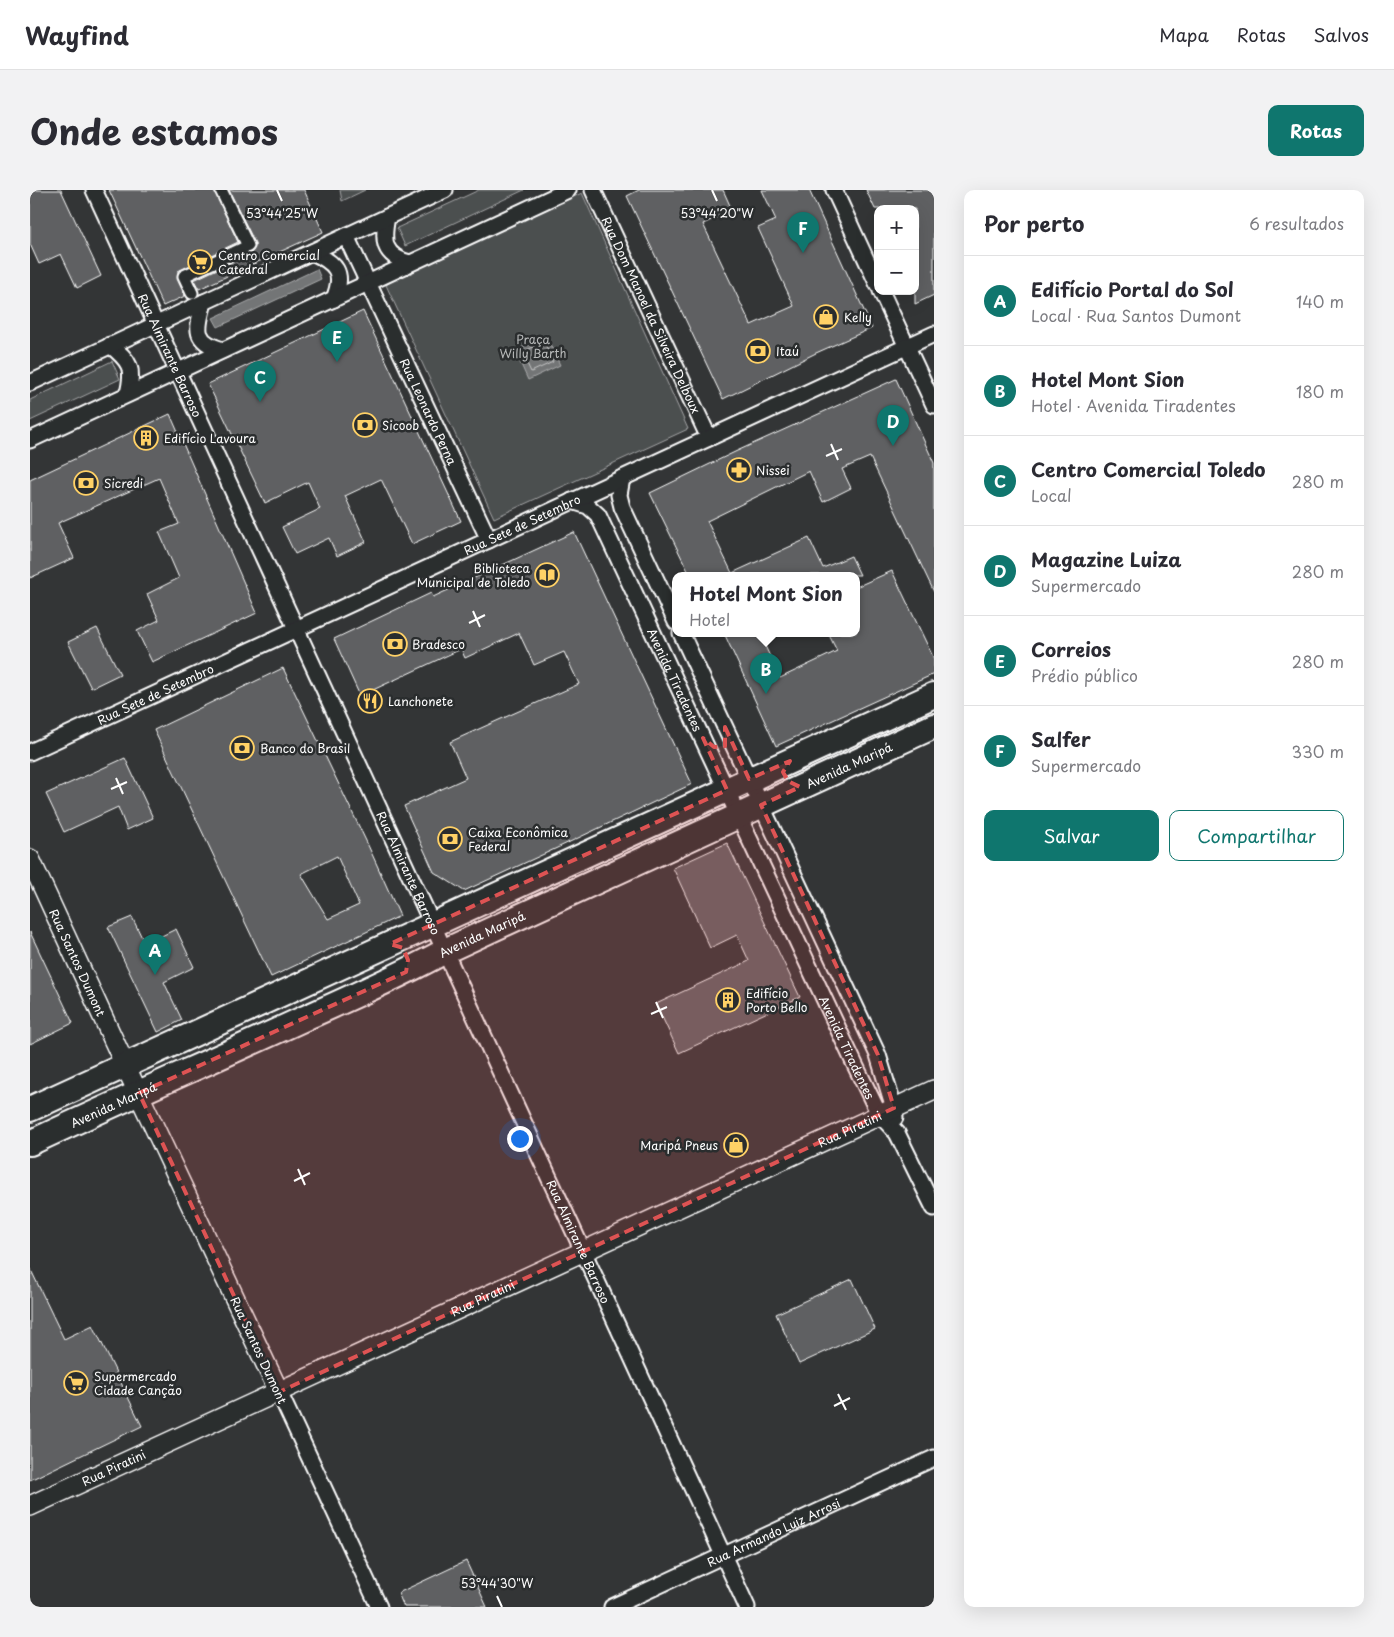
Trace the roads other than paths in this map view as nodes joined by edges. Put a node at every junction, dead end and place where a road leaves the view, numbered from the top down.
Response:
1 (94, 190) edge
2 (221, 190) edge
3 (445, 190) edge
4 (568, 190) edge
5 (593, 190) edge
6 (834, 190) edge
7 (550, 195) edge
8 (387, 217) junction
9 (346, 236) junction
10 (312, 252) junction
11 (410, 263) junction
12 (874, 276) edge
13 (367, 283) junction
14 (192, 293) dead end
15 (883, 295) edge
16 (334, 299) junction
17 (204, 302) junction
18 (156, 324) junction
19 (934, 334) edge
20 (110, 346) junction
21 (906, 347) junction
22 (223, 350) junction
23 (178, 371) junction
24 (30, 383) edge
25 (128, 394) junction
26 (934, 405) edge
27 (709, 438) junction
28 (30, 440) edge
29 (622, 478) junction
30 (572, 501) junction
31 (627, 517) junction
32 (604, 529) junction
33 (489, 540) junction
34 (672, 613) edge
35 (296, 629) junction
36 (683, 637) edge
37 (934, 695) edge
38 (934, 726) edge
39 (725, 727) junction
40 (702, 738) junction
41 (30, 752) edge
42 (790, 761) junction
43 (750, 779) junction
44 (800, 787) junction
45 (727, 790) junction
46 (762, 805) junction
47 (687, 808) junction
48 (739, 815) junction
49 (699, 834) junction
50 (782, 848) junction
51 (759, 858) junction
52 (30, 859) edge
53 (473, 906) junction
54 (432, 924) junction
55 (481, 935) junction
56 (390, 944) junction
57 (445, 951) junction
58 (406, 972) junction
59 (170, 1044) junction
60 (878, 1055) junction
61 (125, 1065) junction
62 (856, 1067) junction
63 (176, 1077) junction
64 (85, 1083) junction
65 (934, 1090) edge
66 (139, 1093) junction
67 (30, 1109) edge
68 (887, 1111) junction
69 (96, 1112) junction
70 (30, 1144) edge
71 (934, 1208) edge
72 (583, 1251) junction
73 (279, 1392) junction
74 (934, 1458) edge
75 (30, 1506) edge
76 (723, 1556) junction
77 (379, 1607) edge
78 (612, 1607) edge
79 (747, 1607) edge

1 - 18 street, Rua Almirante Barroso
2 - 14 street
3 - 8 street
4 - 7 street
5 - 27 street, Rua Dom Manoel da Silveira Delboux
6 - 12 street
7 - 11 street
8 - 9 street
8 - 11 street
9 - 10 street
9 - 13 street, Rua Leonardo Perna
10 - 16 street
10 - 17 street
11 - 13 street
13 - 16 street
13 - 33 street, Rua Leonardo Perna
15 - 21 street
16 - 22 street
17 - 18 street
17 - 22 street
18 - 20 street
18 - 23 street, Rua Almirante Barroso
19 - 21 street, Rua Sete de Setembro
20 - 24 street
20 - 25 street
21 - 26 street
21 - 27 street, Rua Sete de Setembro
22 - 23 street
23 - 25 street
23 - 35 street, Rua Almirante Barroso
25 - 28 street
27 - 29 street, Rua Sete de Setembro
29 - 30 street, Rua Sete de Setembro
29 - 31 street, Avenida Tiradentes
30 - 32 street, Avenida Tiradentes
30 - 33 street, Rua Sete de Setembro
31 - 32 street
31 - 34 street, Avenida Tiradentes
32 - 40 street, Avenida Tiradentes
33 - 35 street, Rua Sete de Setembro
35 - 41 street, Rua Sete de Setembro
35 - 54 street, Rua Almirante Barroso
36 - 39 street, Avenida Tiradentes
37 - 42 main road
38 - 44 main road, Avenida Maripá
39 - 40 street
39 - 43 street, Avenida Tiradentes
40 - 45 street, Avenida Tiradentes
42 - 43 main road
42 - 44 main road
43 - 45 main road
43 - 46 street, Avenida Tiradentes
44 - 46 main road, Avenida Maripá
45 - 47 main road
45 - 48 street, Avenida Tiradentes
46 - 48 main road, Avenida Maripá
46 - 50 street, Avenida Tiradentes
47 - 49 main road
47 - 53 main road
48 - 49 main road, Avenida Maripá
48 - 51 street, Avenida Tiradentes
49 - 55 main road, Avenida Maripá
50 - 51 street
50 - 60 street, Avenida Tiradentes
51 - 62 street, Avenida Tiradentes
52 - 61 street, Rua Santos Dumont
53 - 54 main road
53 - 55 main road
54 - 56 main road
54 - 57 street, Rua Almirante Barroso
55 - 57 main road, Avenida Maripá
56 - 58 main road
56 - 59 main road
57 - 58 main road, Avenida Maripá
57 - 72 street, Rua Almirante Barroso
58 - 63 main road, Avenida Maripá
59 - 61 main road
59 - 63 main road
60 - 62 street
60 - 68 street, Avenida Tiradentes
61 - 64 main road
61 - 66 street, Rua Santos Dumont
62 - 68 street, Avenida Tiradentes
63 - 66 main road, Avenida Maripá
64 - 67 main road
64 - 69 main road
65 - 68 street, Rua Piratini
66 - 69 main road, Avenida Maripá
66 - 73 street, Rua Santos Dumont
68 - 71 street, Avenida Tiradentes
68 - 72 street, Rua Piratini
69 - 70 main road, Avenida Maripá
72 - 73 street, Rua Piratini
72 - 76 street, Rua Almirante Barroso
73 - 75 street, Rua Piratini
73 - 77 street, Rua Santos Dumont
74 - 76 street, Rua Armando Luiz Arrosi
76 - 78 street, Rua Armando Luiz Arrosi
76 - 79 street, Rua Almirante Barroso

